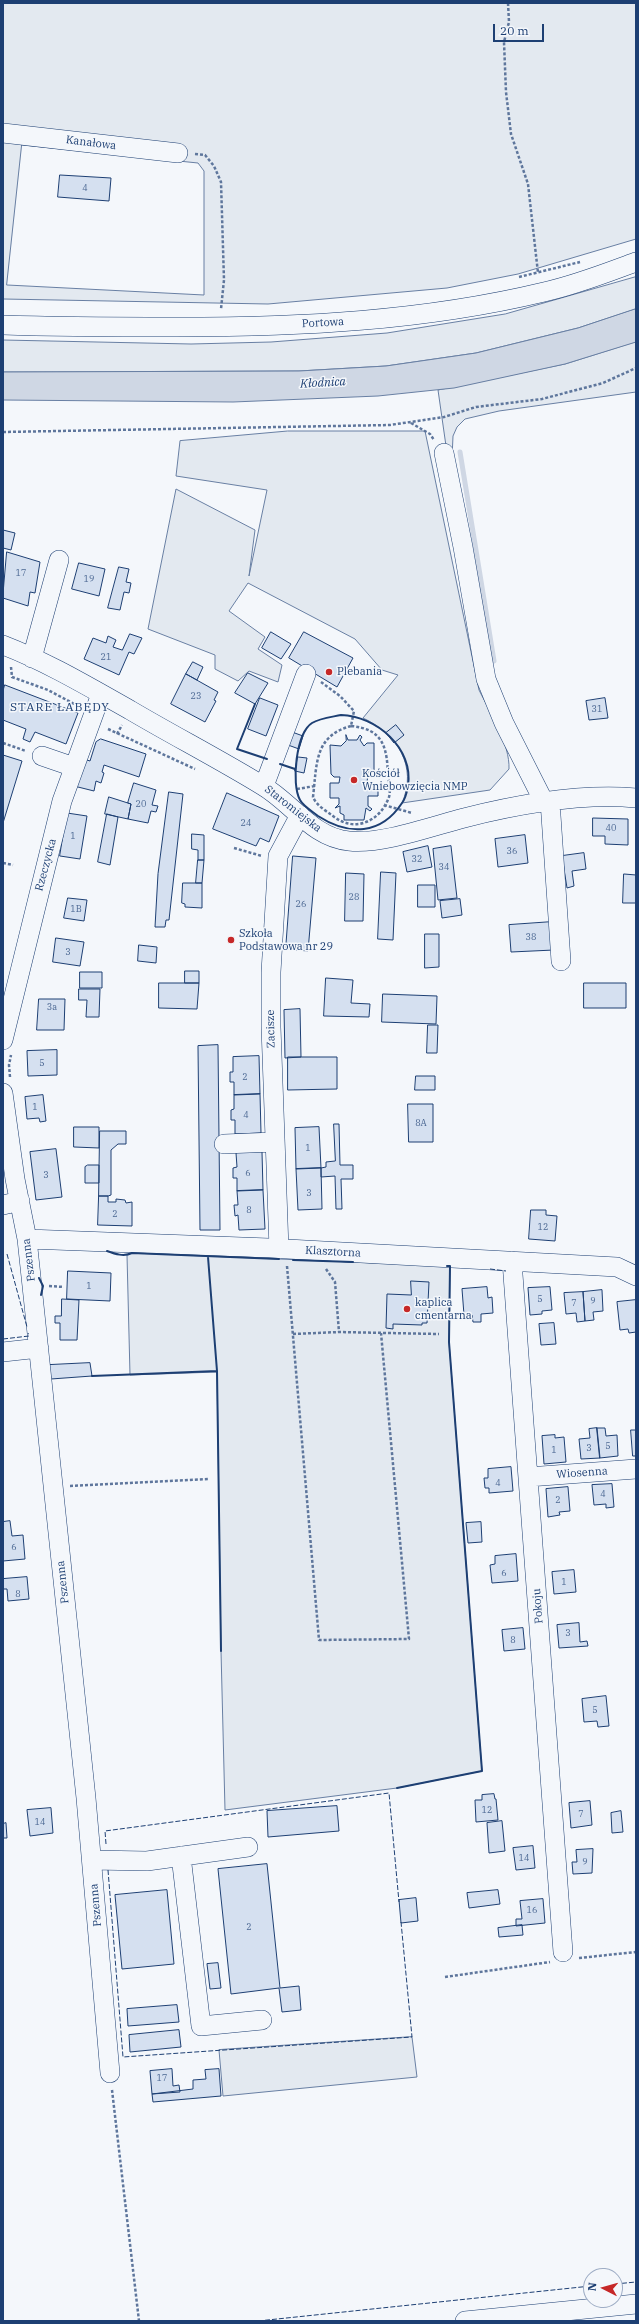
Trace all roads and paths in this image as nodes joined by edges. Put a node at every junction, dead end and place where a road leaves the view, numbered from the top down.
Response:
1 (508, 3) edge
2 (3, 133) edge
3 (178, 153) joint
4 (636, 262) edge
5 (517, 278) dead end
6 (228, 309) dead end
7 (3, 325) edge
8 (636, 368) edge
9 (411, 422) junction
10 (3, 432) edge
11 (444, 453) joint
12 (59, 560) dead end
13 (3, 645) edge
14 (32, 658) junction
15 (10, 663) dead end
16 (306, 674) joint
17 (101, 694) junction
18 (84, 709) dead end
19 (124, 721) dead end
20 (351, 726) junction
21 (105, 727) dead end
22 (117, 734) junction
23 (3, 743) edge
24 (42, 756) joint
25 (74, 767) junction
26 (202, 772) dead end
27 (264, 786) junction
28 (314, 786) junction
29 (304, 788) dead end
30 (636, 798) edge
31 (547, 802) junction
32 (384, 805) junction
33 (300, 815) junction
34 (419, 815) dead end
35 (234, 848) dead end
36 (268, 856) dead end
37 (3, 863) edge
38 (13, 865) dead end
39 (561, 961) dead end
40 (3, 1040) edge
41 (3, 1093) edge
42 (275, 1142) junction
43 (224, 1144) dead end
44 (11, 1203) edge
45 (27, 1239) junction
46 (326, 1251) junction
47 (284, 1253) junction
48 (512, 1261) junction
49 (636, 1276) edge
50 (339, 1332) junction
51 (380, 1333) junction
52 (293, 1334) junction
53 (439, 1334) dead end
54 (39, 1348) junction
55 (3, 1352) edge
56 (636, 1469) edge
57 (528, 1477) junction
58 (209, 1479) dead end
59 (53, 1487) junction
60 (248, 1847) dead end
61 (180, 1856) junction
62 (92, 1860) junction
63 (636, 1952) edge
64 (564, 1956) junction
65 (445, 1977) dead end
66 (262, 2020) dead end
67 (110, 2073) joint
68 (636, 2304) edge
69 (139, 2321) edge
70 (466, 2321) edge

1 - 5 path
2 - 3 street, Kanałowa
3 - 6 path
4 - 7 street, Portowa
8 - 9 path
9 - 10 path
9 - 11 path
11 - 31 street
12 - 14 street
13 - 14 street, Staromiejska
14 - 17 street, Staromiejska
15 - 18 path
16 - 20 path
16 - 27 street
17 - 25 street, Rzeczycka
17 - 27 street, Staromiejska
19 - 22 path
20 - 28 path
20 - 32 path
21 - 22 path
22 - 26 path
23 - 24 path
24 - 25 street
25 - 40 street, Rzeczycka
27 - 33 street, Staromiejska
28 - 29 path
28 - 32 path
30 - 31 street, Staromiejska
31 - 33 street, Staromiejska
31 - 39 street
32 - 34 path
33 - 42 street, Zacisze
35 - 36 path
37 - 38 path
41 - 44 street, Pszenna
42 - 43 street
42 - 47 street, Zacisze
44 - 45 street, Pszenna
45 - 47 street, Klasztorna
45 - 54 street, Pszenna
46 - 47 street, Klasztorna
46 - 48 street, Klasztorna
46 - 50 path
47 - 52 path
48 - 49 street, Klasztorna
48 - 57 street, Pokoju
50 - 51 path
50 - 52 path
51 - 52 path
51 - 53 path
54 - 55 street
54 - 59 street, Pszenna
56 - 57 street, Wiosenna
57 - 64 street, Pokoju
58 - 59 path
59 - 62 street, Pszenna
60 - 61 street
61 - 62 street
61 - 66 street
62 - 67 street, Pszenna
63 - 64 path
64 - 65 path
67 - 69 path
68 - 70 street

